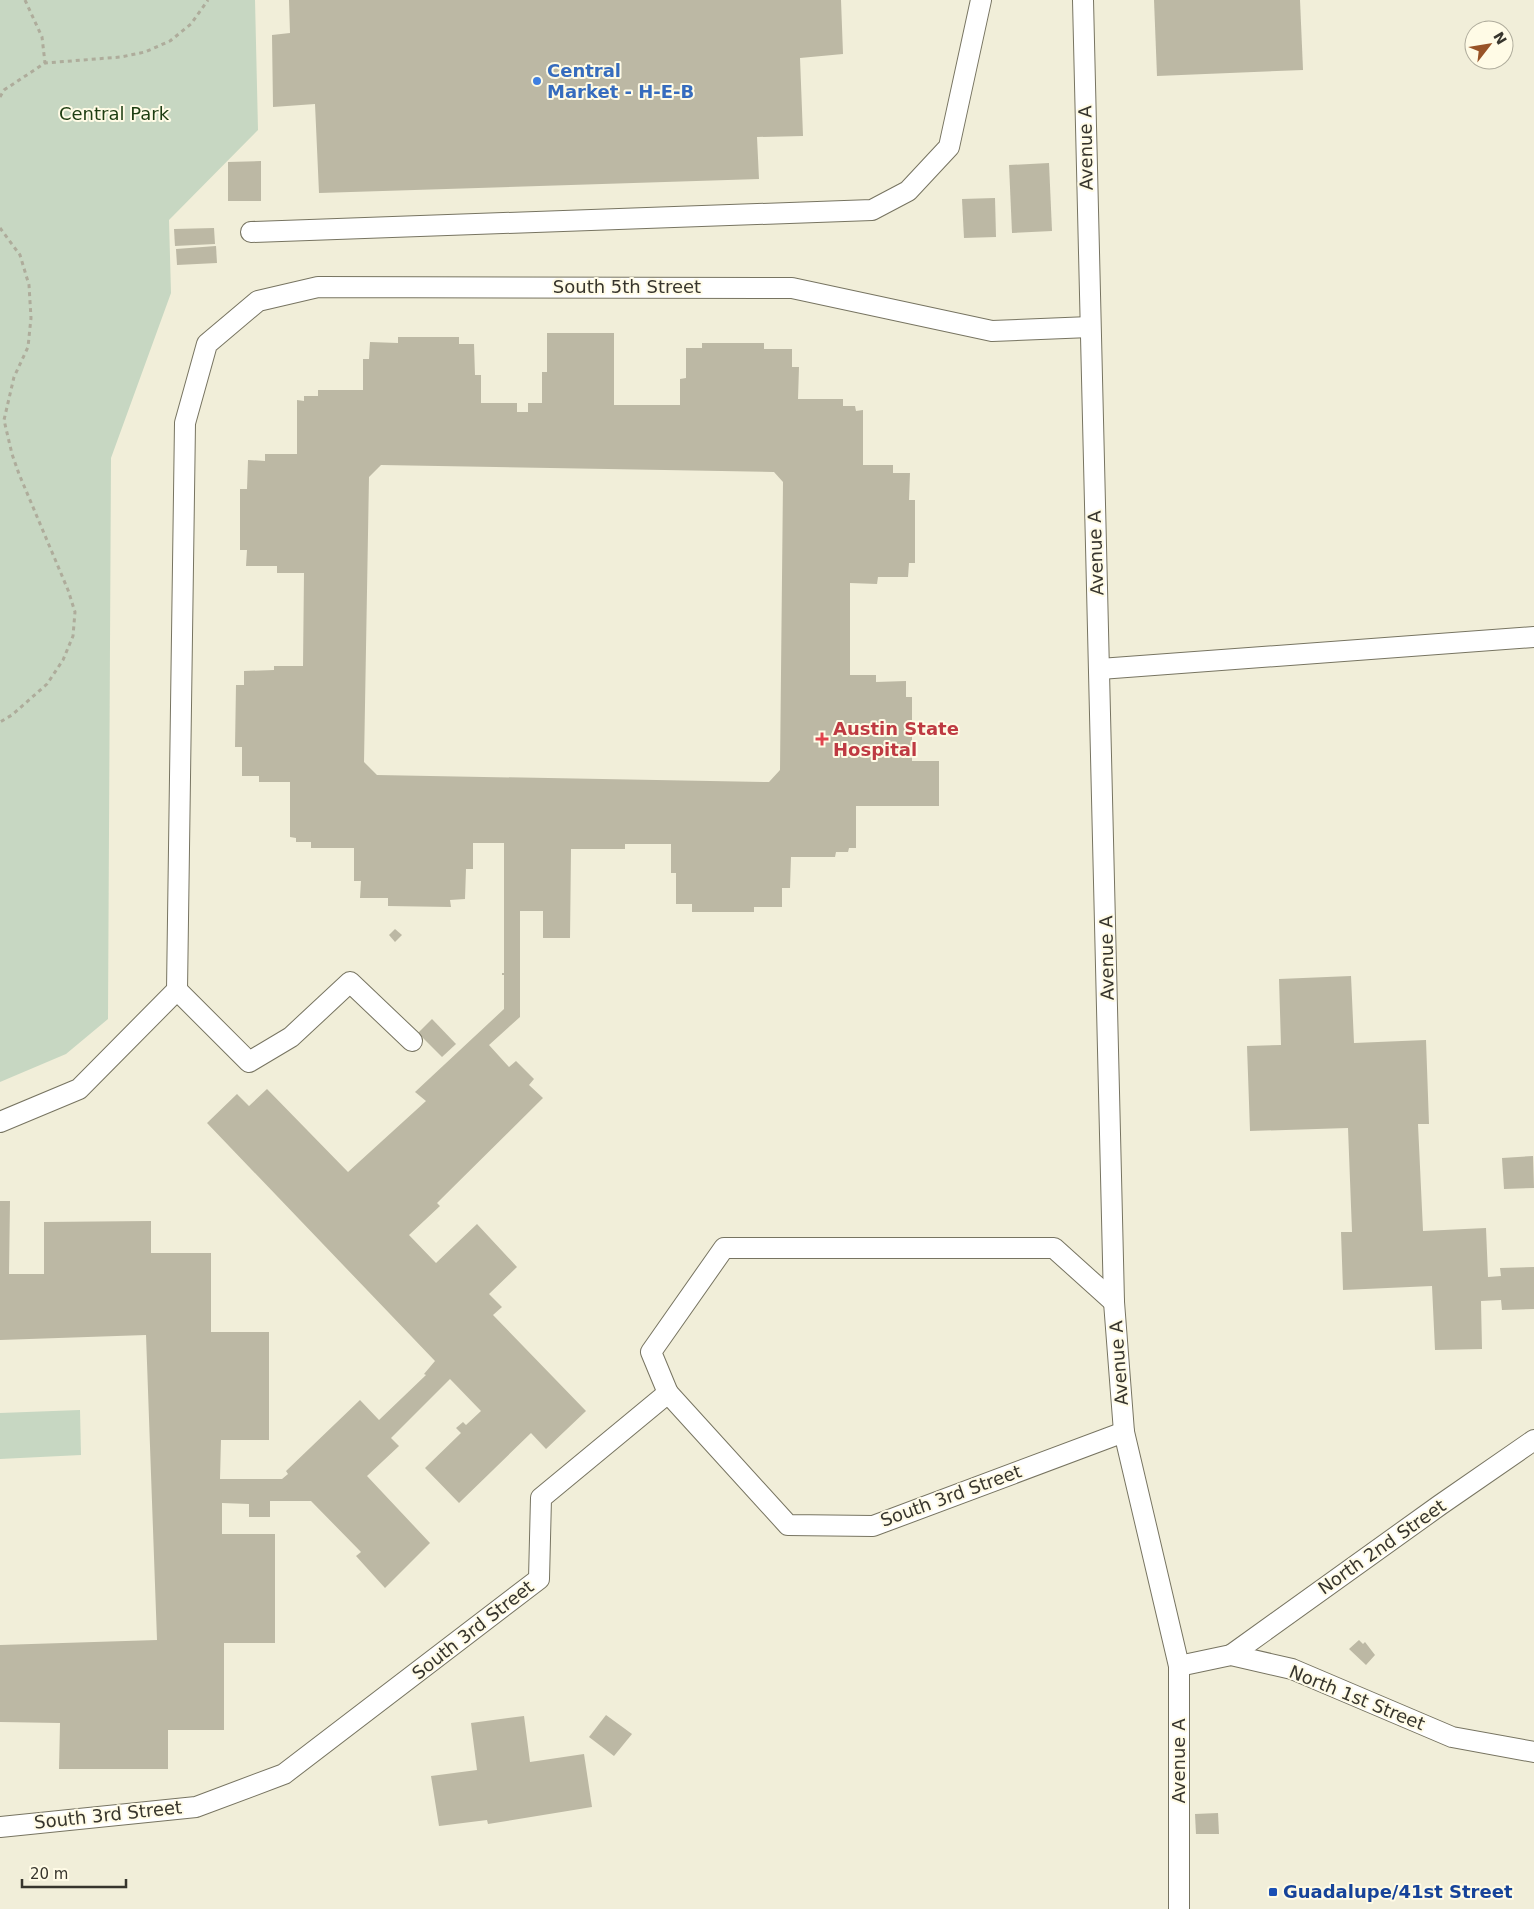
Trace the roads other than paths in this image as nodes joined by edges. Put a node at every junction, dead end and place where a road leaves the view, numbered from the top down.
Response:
1 (981, 0) edge
2 (1083, 0) edge
3 (251, 232) dead end
4 (1090, 327) junction
5 (1534, 637) edge
6 (1100, 669) junction
7 (177, 990) junction
8 (412, 1041) dead end
9 (0, 1122) edge
10 (1114, 1302) junction
11 (668, 1393) junction
12 (1124, 1432) junction
13 (1534, 1440) edge
14 (1231, 1655) junction
15 (1180, 1666) junction
16 (1534, 1752) edge
17 (0, 1826) edge
18 (1179, 1909) edge

1 - 3 lane
2 - 4 lane, Avenue A
4 - 6 lane, Avenue A
4 - 7 lane, South 5th Street
5 - 6 lane
6 - 10 lane, Avenue A
7 - 8 lane
7 - 9 lane
10 - 11 lane
10 - 12 lane, Avenue A
11 - 12 lane, South 3rd Street
11 - 17 lane, South 3rd Street
12 - 15 lane, Avenue A
13 - 14 lane, North 2nd Street
14 - 15 lane, North 1st Street
14 - 16 lane, North 1st Street
15 - 18 lane, Avenue A

